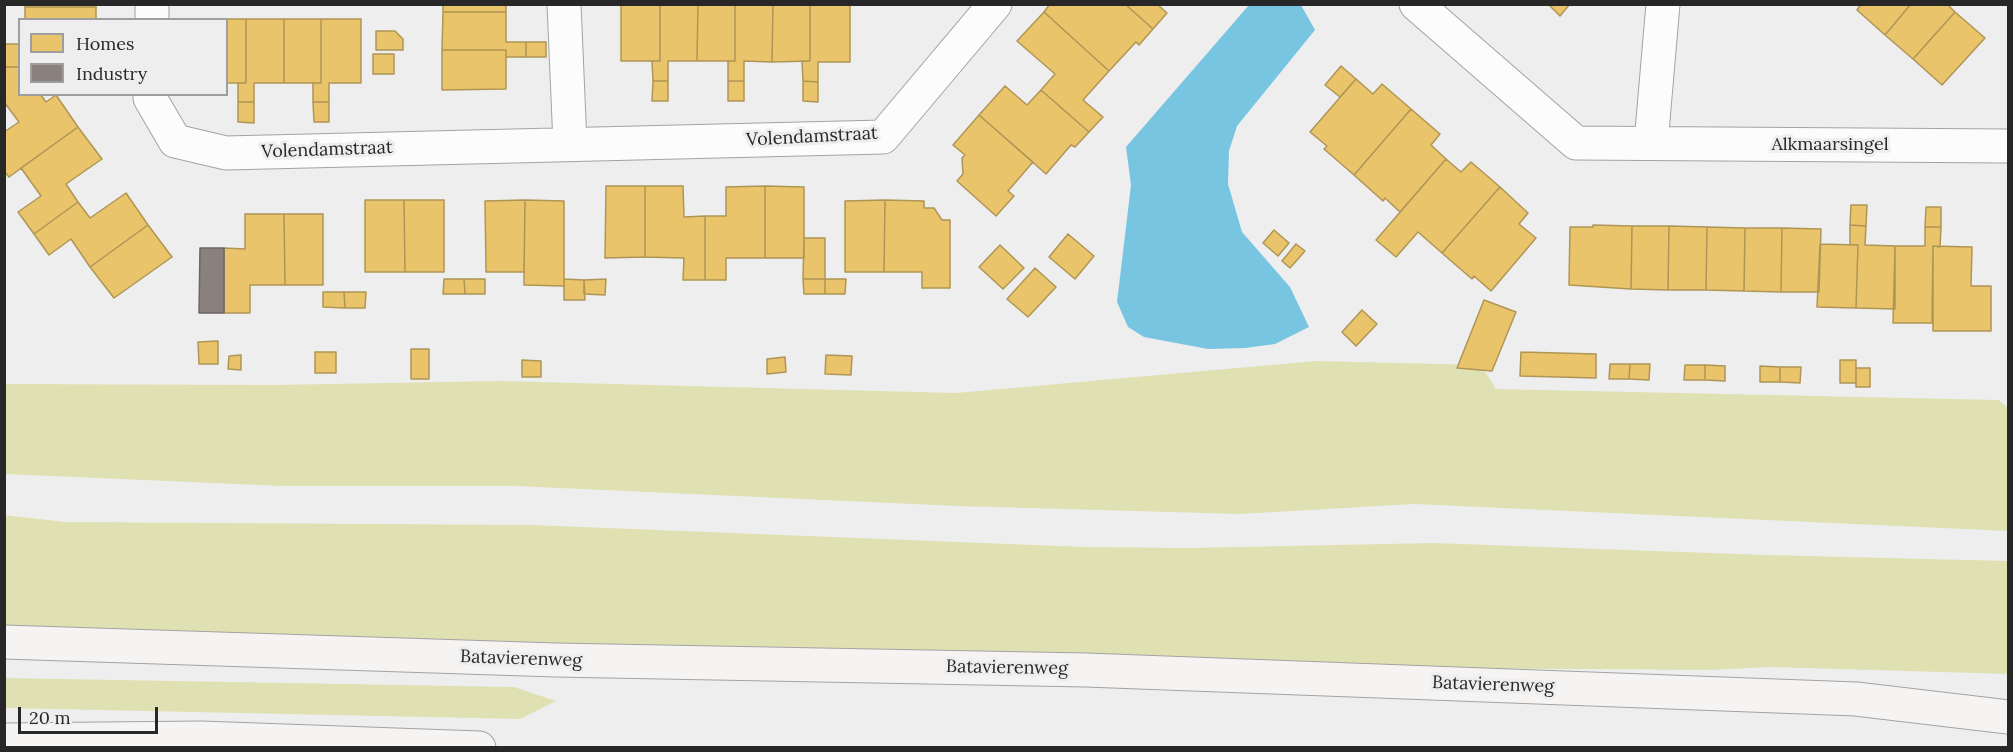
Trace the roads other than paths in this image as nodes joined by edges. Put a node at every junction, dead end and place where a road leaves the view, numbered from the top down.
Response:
1 (564, 4) edge
2 (995, 4) edge
3 (1416, 4) edge
4 (1663, 4) edge
5 (150, 96) edge
6 (1651, 143) junction
7 (570, 144) junction
8 (2008, 146) edge
9 (4, 642) edge
10 (2005, 715) edge
11 (4, 740) edge
12 (479, 747) edge

1 - 7 street
2 - 7 street, Volendamstraat
3 - 6 street, Alkmaarsingel
4 - 6 street
5 - 7 street, Volendamstraat
6 - 8 street, Alkmaarsingel
9 - 10 main road, Batavierenweg
11 - 12 main road

